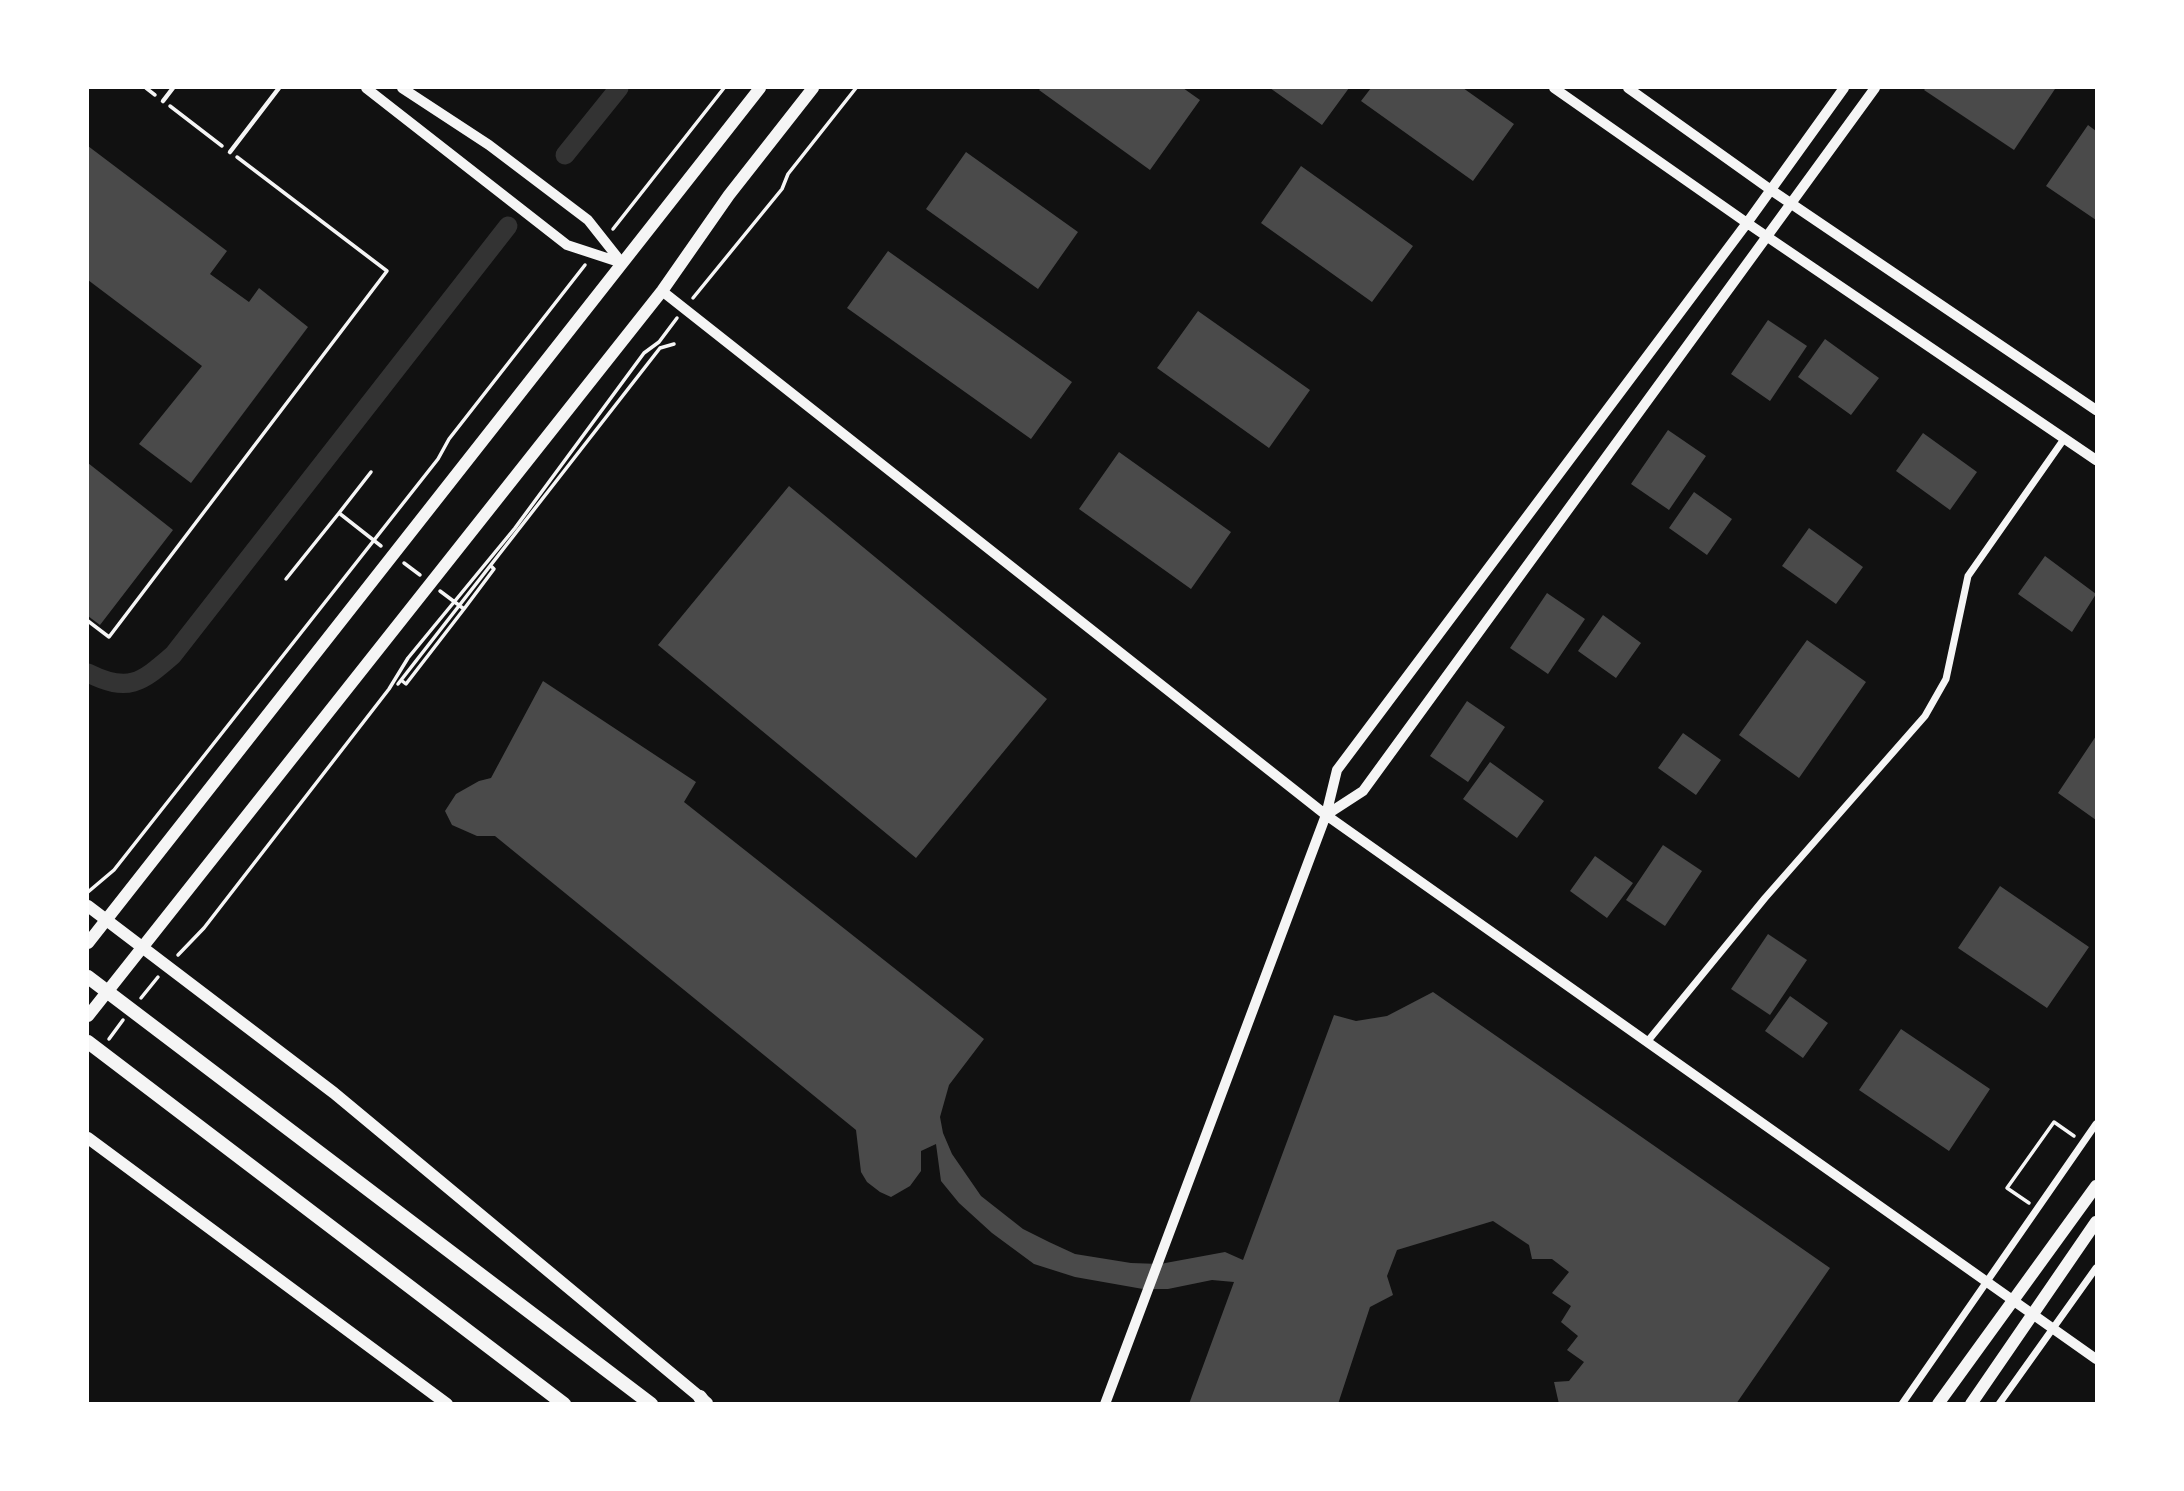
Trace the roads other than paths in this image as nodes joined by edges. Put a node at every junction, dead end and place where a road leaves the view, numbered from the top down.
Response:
1 (173, 88) edge
2 (279, 88) edge
3 (366, 88) edge
4 (401, 88) edge
5 (747, 88) edge
6 (760, 88) edge
7 (813, 88) edge
8 (1554, 88) edge
9 (1628, 88) edge
10 (1844, 88) edge
11 (1875, 88) edge
12 (163, 101) road end
13 (741, 111) junction
14 (230, 152) road end
15 (1771, 191) junction
16 (1791, 204) junction
17 (1747, 223) junction
18 (1767, 236) junction
19 (622, 263) junction
20 (662, 290) junction
21 (2096, 410) edge
22 (2064, 439) junction
23 (2096, 460) edge
24 (1326, 815) junction
25 (88, 906) edge
26 (105, 921) junction
27 (88, 943) edge
28 (140, 949) junction
29 (88, 977) edge
30 (88, 1016) edge
31 (88, 1042) edge
32 (1647, 1042) junction
33 (2096, 1124) edge
34 (88, 1138) edge
35 (2096, 1186) edge
36 (2096, 1222) edge
37 (2096, 1268) edge
38 (1987, 1281) junction
39 (2013, 1299) junction
40 (2034, 1314) junction
41 (2053, 1328) junction
42 (2096, 1359) edge
43 (704, 1401) edge
44 (447, 1404) edge
45 (564, 1404) edge
46 (651, 1404) edge
47 (1105, 1404) edge
48 (1902, 1404) edge
49 (1938, 1404) edge
50 (1971, 1404) edge
51 (1999, 1404) edge

1 - 12 lane
2 - 14 lane
3 - 19 street
4 - 19 street
5 - 13 main road
6 - 13 main road
7 - 20 main road
8 - 17 street
9 - 15 street
10 - 15 street
11 - 16 street
13 - 19 main road
15 - 16 street
15 - 17 street
16 - 18 street
16 - 21 street
17 - 18 street
17 - 24 street
18 - 22 street
18 - 24 street
19 - 26 main road
20 - 24 street
20 - 28 main road
22 - 23 street
22 - 32 street
24 - 32 street
24 - 47 street
25 - 26 main road
26 - 27 main road
26 - 28 main road
28 - 30 main road
28 - 43 main road
29 - 46 highway
31 - 45 highway
32 - 38 street
33 - 38 street
34 - 44 main road
35 - 39 main road
36 - 40 main road
37 - 41 street
38 - 39 street
38 - 48 street
39 - 40 street
39 - 49 main road
40 - 41 street
40 - 50 main road
41 - 42 street
41 - 51 street

